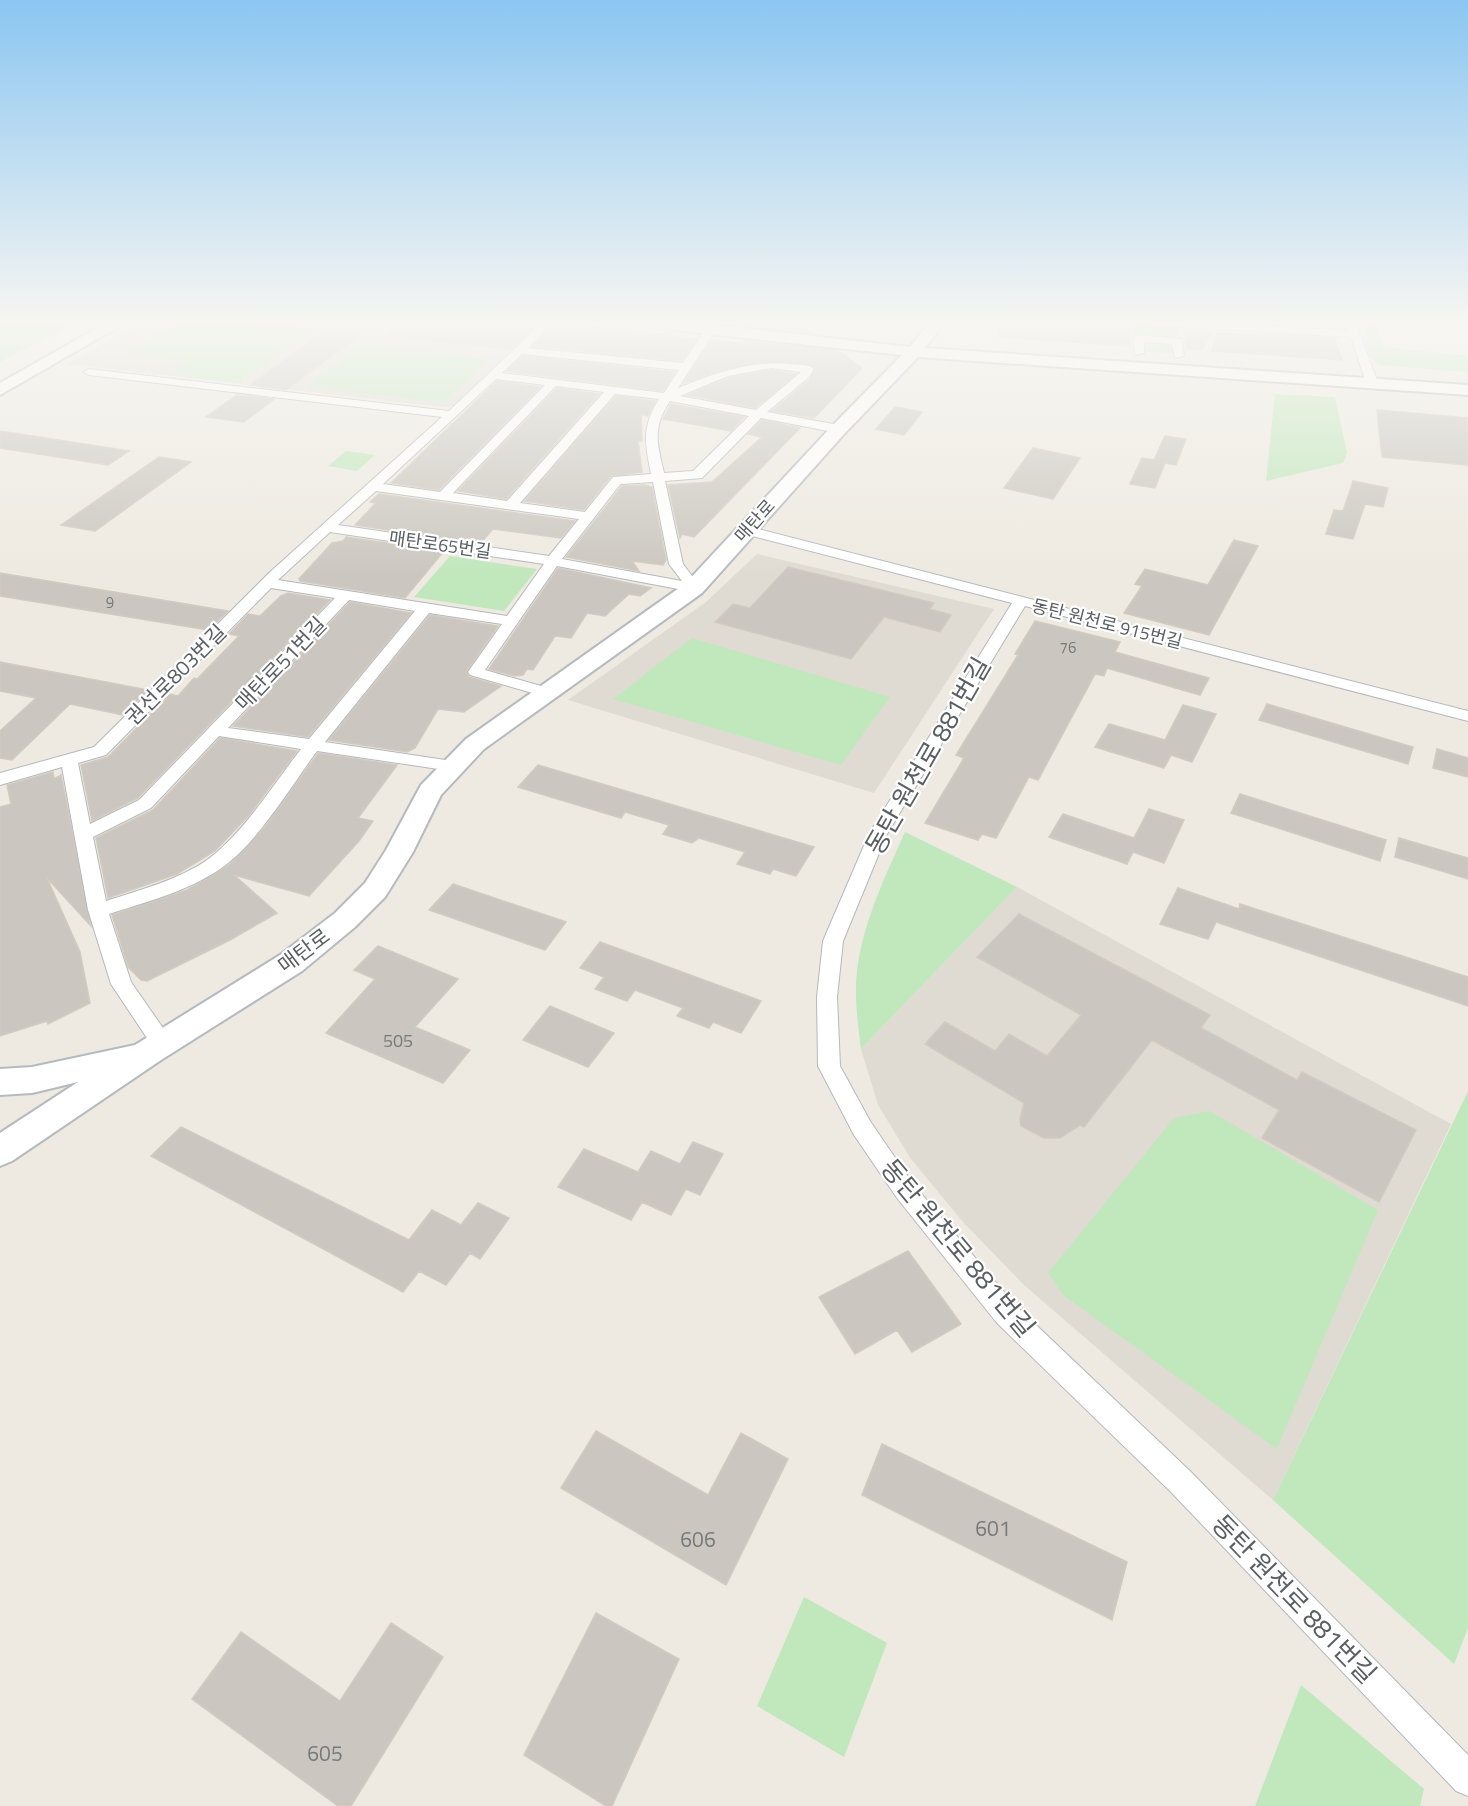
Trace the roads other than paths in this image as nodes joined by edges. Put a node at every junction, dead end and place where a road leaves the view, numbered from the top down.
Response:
1 (387, 407) edge
2 (460, 407) edge
3 (529, 407) edge
4 (597, 407) edge
5 (660, 407) edge
6 (722, 407) edge
7 (766, 407) edge
8 (860, 407) edge
9 (758, 414) junction
10 (452, 415) junction
11 (839, 429) junction
12 (660, 477) junction
13 (371, 486) junction
14 (442, 497) junction
15 (510, 506) junction
16 (588, 516) junction
17 (328, 528) junction
18 (746, 530) junction
19 (553, 561) junction
20 (268, 583) junction
21 (694, 588) junction
22 (345, 597) junction
23 (1020, 602) junction
24 (424, 609) junction
25 (510, 621) junction
26 (549, 693) junction
27 (1468, 716) edge
28 (217, 731) junction
29 (313, 745) junction
30 (69, 760) junction
31 (452, 766) junction
32 (0, 779) edge
33 (83, 835) junction
34 (98, 910) junction
35 (157, 1047) junction
36 (0, 1082) edge
37 (0, 1151) edge
38 (1468, 1779) edge

1 - 10 street
2 - 10 street, 권선로803번길
3 - 14 street
4 - 15 street
5 - 12 street
6 - 9 street
7 - 9 street
8 - 11 street, 매탄로
9 - 11 street
9 - 12 street
10 - 13 street, 권선로803번길
11 - 18 street, 매탄로
12 - 16 street
12 - 21 street
13 - 14 street
13 - 17 street, 권선로803번길
14 - 15 street
15 - 16 street
16 - 19 street
17 - 19 street, 매탄로65번길
17 - 20 street, 권선로803번길
18 - 21 street, 매탄로
18 - 23 street, 동탄 원천로 915번길
19 - 21 street, 매탄로65번길
19 - 25 street
20 - 22 street
20 - 30 street, 권선로803번길
21 - 26 street, 매탄로
22 - 24 street
22 - 28 street, 매탄로51번길
23 - 27 street, 동탄 원천로 915번길
23 - 38 street, 동탄 원천로 881번길
24 - 25 street
24 - 29 street
25 - 26 street
26 - 31 street, 매탄로
28 - 29 street, 매탄로51번길
28 - 33 street, 매탄로51번길
29 - 31 street, 매탄로51번길
29 - 34 street
30 - 32 street, 권선로803번길
30 - 33 street
31 - 35 street, 매탄로
33 - 34 street
34 - 35 street
35 - 36 street
35 - 37 street, 매탄로

